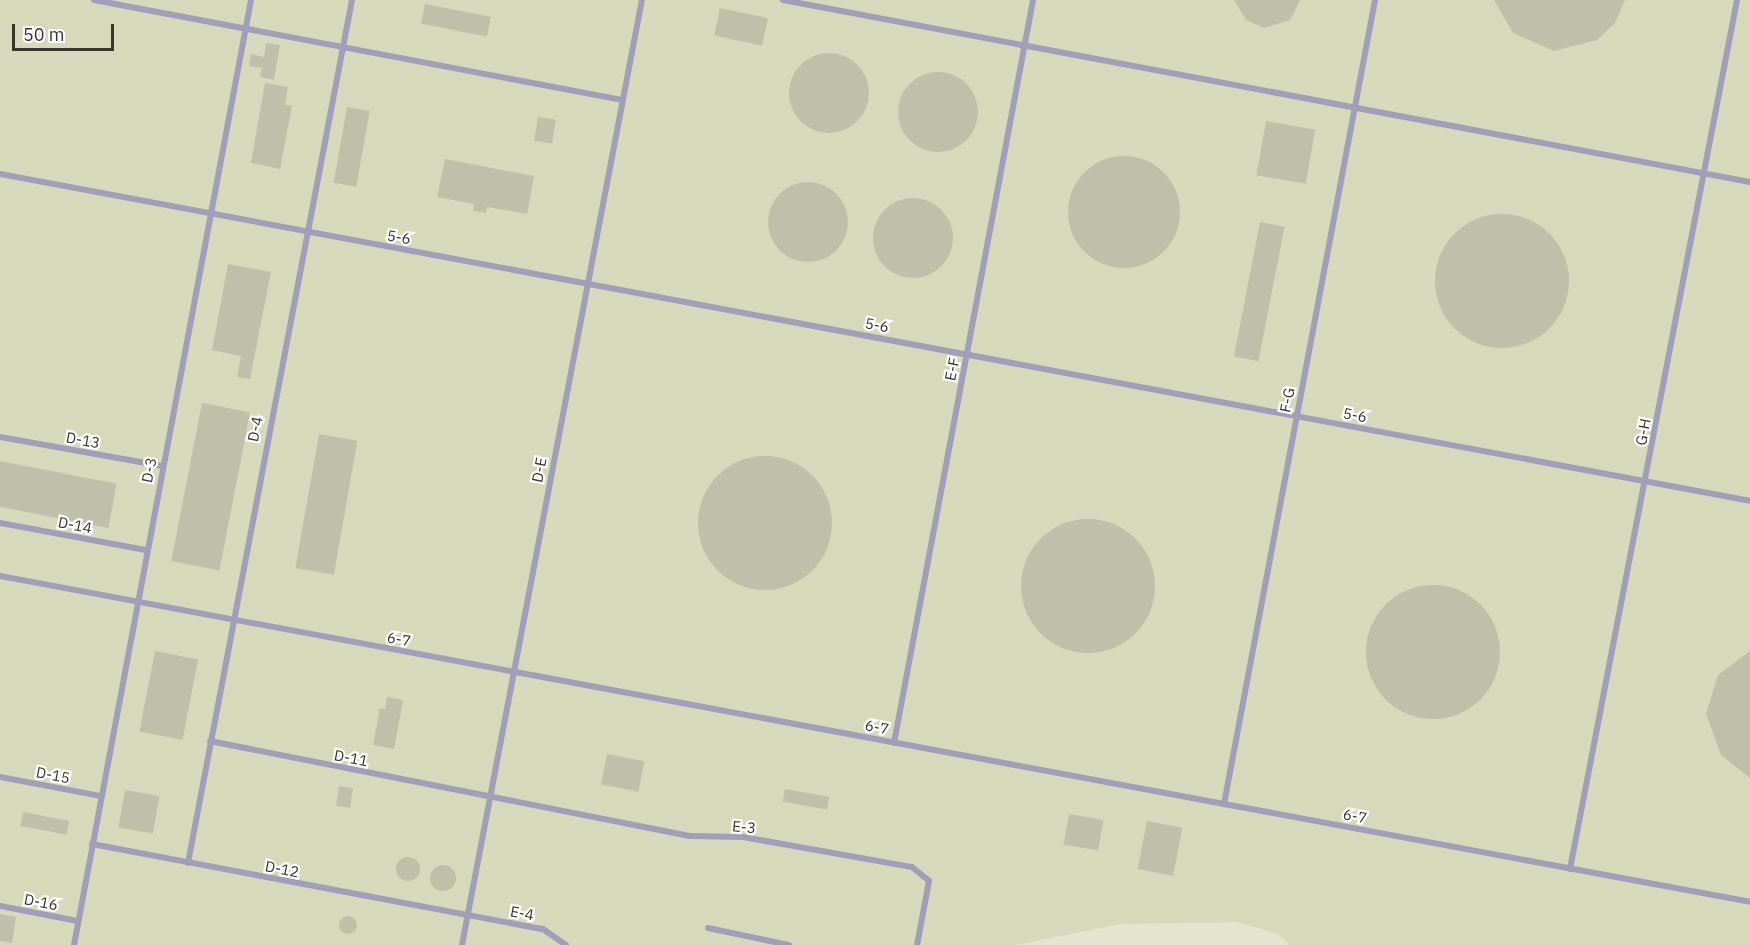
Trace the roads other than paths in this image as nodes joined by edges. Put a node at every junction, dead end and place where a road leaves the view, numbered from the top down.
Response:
1 (94, 0) edge
2 (251, 0) edge
3 (351, 0) edge
4 (642, 0) edge
5 (783, 0) edge
6 (1033, 0) edge
7 (1375, 0) edge
8 (1737, 0) edge
9 (246, 28) junction
10 (1024, 45) junction
11 (343, 46) junction
12 (622, 100) junction
13 (1354, 107) junction
14 (1705, 173) junction
15 (0, 174) edge
16 (1750, 182) edge
17 (208, 215) junction
18 (305, 232) junction
19 (587, 282) junction
20 (967, 354) junction
21 (1296, 416) junction
22 (0, 437) edge
23 (162, 466) junction
24 (1646, 481) junction
25 (1750, 501) edge
26 (0, 523) edge
27 (146, 550) junction
28 (0, 576) edge
29 (136, 602) junction
30 (231, 620) junction
31 (512, 671) junction
32 (210, 741) junction
33 (894, 742) junction
34 (0, 777) edge
35 (101, 796) junction
36 (488, 798) junction
37 (1224, 804) junction
38 (92, 844) junction
39 (188, 863) junction
40 (1569, 869) junction
41 (1750, 902) edge
42 (0, 906) edge
43 (467, 916) junction
44 (78, 921) junction
45 (708, 928) dead end
46 (74, 945) edge
47 (462, 945) edge
48 (566, 945) edge
49 (789, 945) edge
50 (917, 945) edge

1 - 9 lane
2 - 9 lane, D-3
3 - 11 lane, D-4
4 - 12 lane, D-E
5 - 10 lane
6 - 10 lane, E-F
7 - 13 lane, F-G
8 - 14 lane, G-H
9 - 11 lane
9 - 17 lane, D-3
10 - 13 lane
10 - 20 lane, E-F
11 - 12 lane
11 - 18 lane, D-4
12 - 19 lane, D-E
13 - 14 lane
13 - 21 lane, F-G
14 - 16 lane
14 - 24 lane, G-H
15 - 17 lane, 5-6
17 - 18 lane, 5-6
17 - 23 lane, D-3
18 - 19 lane, 5-6
18 - 30 lane, D-4
19 - 20 lane, 5-6
19 - 31 lane, D-E
20 - 21 lane, 5-6
20 - 33 lane, E-F
21 - 24 lane, 5-6
21 - 37 lane, F-G
22 - 23 lane, D-13
23 - 27 lane, D-3
24 - 25 lane, 5-6
24 - 40 lane, G-H
26 - 27 lane, D-14
27 - 29 lane, D-3
28 - 29 lane, 6-7
29 - 30 lane, 6-7
29 - 35 lane, D-3
30 - 31 lane, 6-7
30 - 32 lane, D-4
31 - 33 lane, 6-7
31 - 36 lane, D-E
32 - 36 lane, D-11
32 - 39 lane, D-4
33 - 37 lane, 6-7
34 - 35 lane, D-15
35 - 38 lane, D-3
36 - 43 lane, D-E
36 - 50 lane, E-3
37 - 40 lane, 6-7
38 - 39 lane, D-12
38 - 44 lane, D-3
39 - 43 lane, D-12
40 - 41 lane, 6-7
42 - 44 lane, D-16
43 - 47 lane, D-E
43 - 48 lane, E-4
44 - 46 lane, D-3
45 - 49 lane

